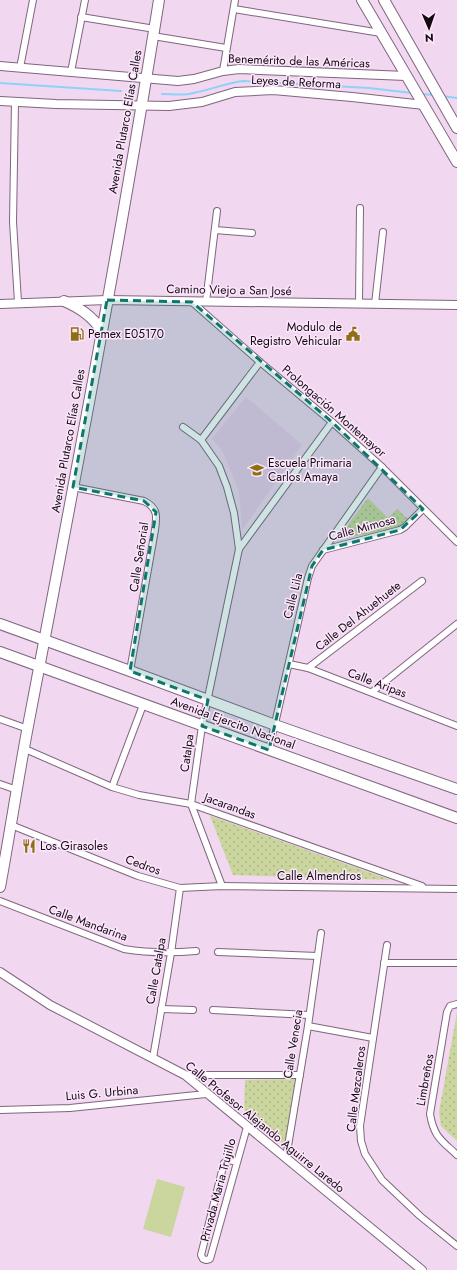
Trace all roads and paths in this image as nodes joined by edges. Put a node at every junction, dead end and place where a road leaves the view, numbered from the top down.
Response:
1 (33, 0) edge
2 (84, 0) edge
3 (159, 0) edge
4 (232, 0) edge
5 (362, 0) edge
6 (384, 0) edge
7 (234, 9) junction
8 (81, 17) junction
9 (154, 32) junction
10 (381, 33) junction
11 (226, 48) junction
12 (0, 66) edge
13 (20, 68) junction
14 (223, 70) junction
15 (71, 72) junction
16 (406, 76) junction
17 (146, 81) junction
18 (0, 101) edge
19 (15, 102) junction
20 (143, 102) junction
21 (423, 104) junction
22 (457, 128) edge
23 (457, 162) edge
24 (360, 208) dead end
25 (217, 211) dead end
26 (215, 230) junction
27 (383, 232) dead end
28 (252, 233) dead end
29 (107, 300) junction
30 (64, 301) junction
31 (18, 302) junction
32 (192, 302) junction
33 (206, 302) junction
34 (359, 303) junction
35 (0, 304) edge
36 (375, 304) junction
37 (457, 305) edge
38 (102, 331) junction
39 (260, 362) junction
40 (332, 422) junction
41 (183, 427) dead end
42 (201, 440) junction
43 (382, 467) junction
44 (73, 487) junction
45 (423, 509) junction
46 (457, 542) edge
47 (239, 549) junction
48 (323, 550) junction
49 (422, 581) dead end
50 (0, 624) edge
51 (457, 624) edge
52 (45, 641) junction
53 (0, 652) edge
54 (289, 664) junction
55 (40, 667) junction
56 (308, 668) junction
57 (130, 671) junction
58 (372, 692) junction
59 (208, 700) junction
60 (144, 705) junction
61 (0, 719) edge
62 (275, 725) junction
63 (202, 726) junction
64 (457, 726) edge
65 (28, 729) junction
66 (24, 749) junction
67 (269, 750) junction
68 (0, 784) edge
69 (112, 787) junction
70 (457, 789) edge
71 (17, 790) junction
72 (191, 804) junction
73 (457, 818) edge
74 (11, 825) junction
75 (2, 867) edge
76 (222, 886) junction
77 (0, 887) edge
78 (180, 888) junction
79 (427, 888) junction
80 (457, 889) edge
81 (0, 901) edge
82 (321, 933) dead end
83 (387, 945) dead end
84 (196, 951) dead end
85 (218, 952) dead end
86 (171, 953) junction
87 (317, 956) junction
88 (384, 963) junction
89 (457, 963) edge
90 (0, 972) edge
91 (457, 1004) edge
92 (160, 1009) junction
93 (193, 1010) dead end
94 (213, 1010) dead end
95 (309, 1015) junction
96 (308, 1026) junction
97 (373, 1038) junction
98 (153, 1058) junction
99 (300, 1075) junction
100 (185, 1076) junction
101 (206, 1094) junction
102 (0, 1110) edge
103 (247, 1127) junction
104 (457, 1155) edge
105 (286, 1158) junction
106 (237, 1162) junction
107 (212, 1210) junction
108 (223, 1212) junction
109 (457, 1246) edge
110 (422, 1270) edge

1 - 13 street
2 - 8 street
3 - 9 main road, Avenida Plutarco Elías Calles
4 - 7 street
5 - 10 main road
6 - 22 main road
7 - 10 street
7 - 11 street
8 - 9 street
8 - 15 street
9 - 11 street
9 - 17 main road, Avenida Plutarco Elías Calles
10 - 16 main road
11 - 14 street
12 - 13 street, Benemérito de las Américas
13 - 15 street, Benemérito de las Américas
14 - 16 street, Benemérito de las Américas
14 - 17 street, Benemérito de las Américas
15 - 17 street, Benemérito de las Américas
16 - 21 main road
17 - 20 main road, Avenida Plutarco Elías Calles
18 - 19 street, Leyes de Reforma
19 - 20 street, Leyes de Reforma
19 - 31 street
20 - 21 street, Leyes de Reforma
20 - 29 main road, Avenida Plutarco Elías Calles
21 - 23 main road
24 - 34 street
25 - 26 street
26 - 28 street
26 - 33 street
27 - 36 street
29 - 30 street, Camino Viejo a San José
29 - 32 street, Camino Viejo a San José
29 - 38 main road, Avenida Plutarco Elías Calles
30 - 31 street, Camino Viejo a San José
30 - 38 main road
31 - 35 street, Camino Viejo a San José
32 - 33 street, Camino Viejo a San José
32 - 39 street, Prolongación Montemayor
33 - 34 street, Camino Viejo a San José
34 - 36 street, Camino Viejo a San José
36 - 37 street, Camino Viejo a San José
38 - 44 main road, Avenida Plutarco Elías Calles
39 - 40 street, Prolongación Montemayor
39 - 42 street
40 - 43 street, Prolongación Montemayor
40 - 47 street
41 - 42 street
42 - 47 street
43 - 45 street, Prolongación Montemayor
43 - 48 street, Calle Lila
44 - 52 main road, Avenida Plutarco Elías Calles
44 - 57 street, Calle Señorial
45 - 46 street, Prolongación Montemayor
45 - 48 street, Calle Mimosa
47 - 59 street, Catalpa
48 - 54 street, Calle Lila
49 - 56 street, Calle Del Ahuehuete
50 - 52 main road, Avenida Ejercito Nacional
51 - 58 street
52 - 55 main road, Avenida Plutarco Elías Calles
52 - 57 main road, Avenida Ejercito Nacional
53 - 55 main road, Avenida Ejercito Nacional
54 - 56 street, Calle Aripas
54 - 62 street, Calle Lila
55 - 60 main road, Avenida Ejercito Nacional
55 - 65 main road, Avenida Plutarco Elías Calles
56 - 58 street, Calle Aripas
57 - 59 main road, Avenida Ejercito Nacional
58 - 64 street, Calle Aripas
59 - 62 main road, Avenida Ejercito Nacional
59 - 63 street, Catalpa
60 - 63 main road, Avenida Ejercito Nacional
60 - 69 street
61 - 65 street
62 - 67 street, Calle Lila
62 - 70 main road, Avenida Ejercito Nacional
63 - 67 main road, Avenida Ejercito Nacional
63 - 72 street, Catalpa
65 - 66 main road, Avenida Plutarco Elías Calles
66 - 69 street, Jacarandas
66 - 71 main road, Avenida Plutarco Elías Calles
67 - 73 main road, Avenida Ejercito Nacional
68 - 71 street
69 - 72 street, Jacarandas
71 - 74 main road, Avenida Plutarco Elías Calles
72 - 76 street, Catalpa
72 - 79 street, Jacarandas
74 - 75 main road, Avenida Plutarco Elías Calles
74 - 78 street, Cedros
75 - 77 main road, Avenida Plutarco Elías Calles
76 - 78 street, Calle Almendros
76 - 79 street, Calle Almendros
78 - 86 street, Calle Catalpa
79 - 80 street, Calle Almendros
81 - 86 street, Calle Mandarina
82 - 87 street, Calle Venecia
83 - 88 street, Calle Mezcaleros
84 - 86 street, Calle Mandarina
85 - 87 street
86 - 92 street, Calle Catalpa
87 - 95 street, Calle Venecia
88 - 89 street
88 - 97 street, Calle Mezcaleros
90 - 98 street, Calle Profesor Alejando Aguirre Laredo
91 - 104 street, Limbreños
92 - 93 street
92 - 98 street, Calle Catalpa
94 - 95 street
95 - 96 street, Calle Venecia
96 - 97 street, Calle Mezcaleros
96 - 99 street, Calle Venecia
97 - 109 street, Calle Mezcaleros
98 - 100 street, Calle Profesor Alejando Aguirre Laredo
99 - 100 street
99 - 105 street, Calle Venecia
100 - 101 street, Calle Profesor Alejando Aguirre Laredo
101 - 102 street, Luis G. Urbina
101 - 103 street, Calle Profesor Alejando Aguirre Laredo
103 - 105 street, Calle Profesor Alejando Aguirre Laredo
103 - 106 street, Privada Maria Trujillo
105 - 110 street, Calle Profesor Alejando Aguirre Laredo
106 - 107 street
106 - 108 street, Privada Maria Trujillo
107 - 108 street
107 - 108 street, Privada Maria Trujillo

